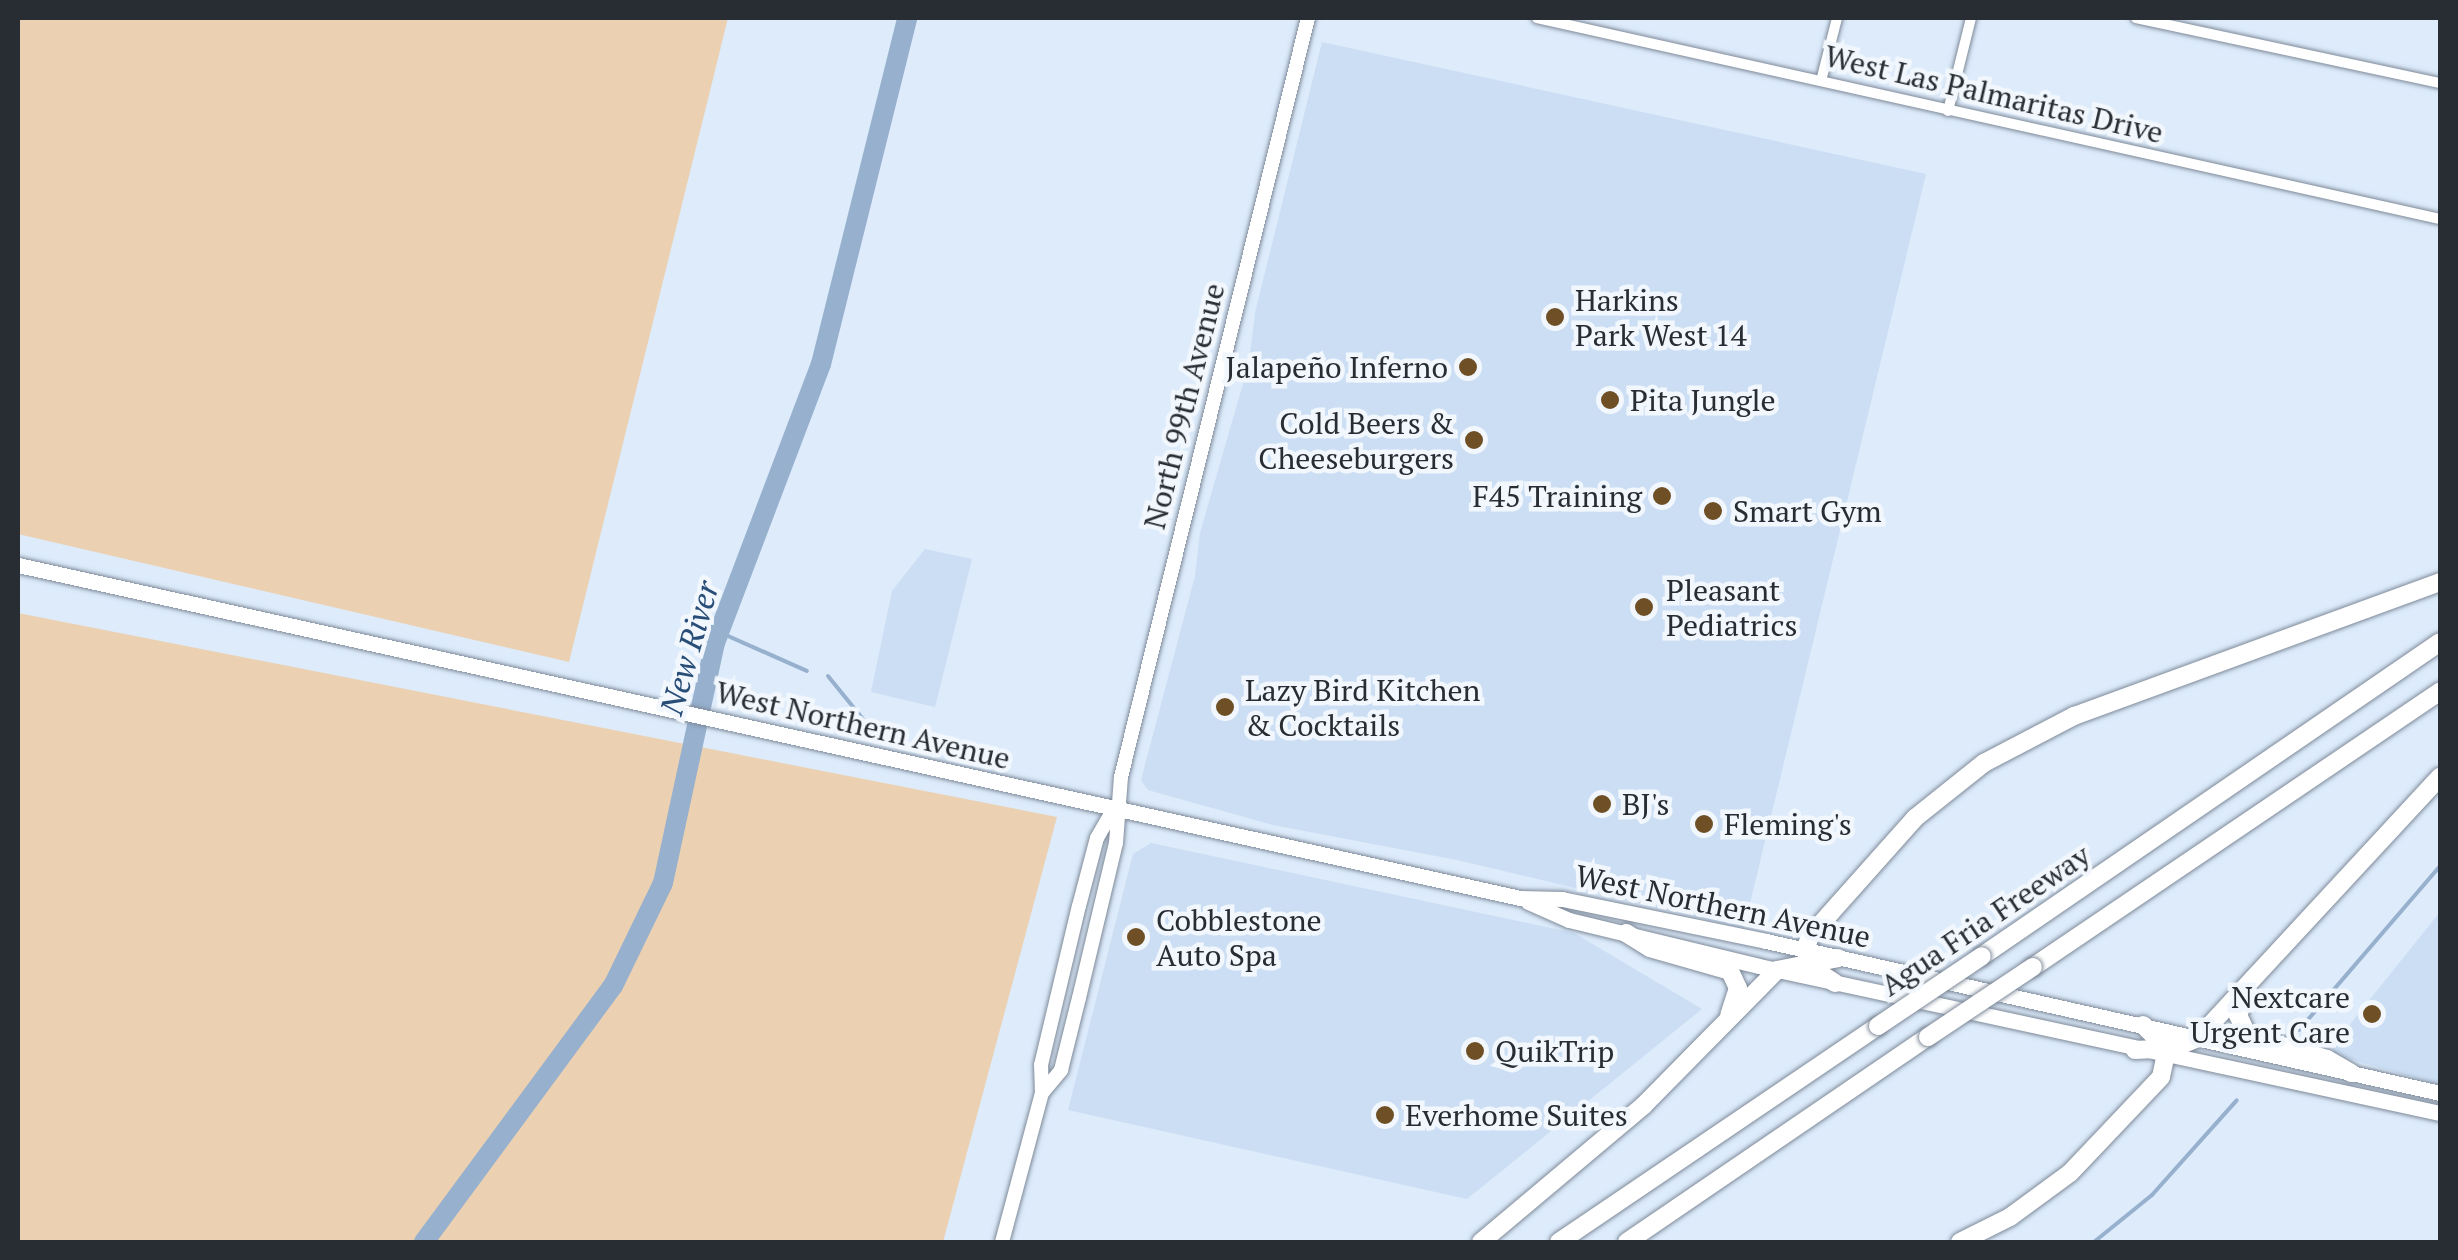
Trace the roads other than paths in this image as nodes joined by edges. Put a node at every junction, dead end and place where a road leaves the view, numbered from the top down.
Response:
1 (1308, 18) edge
2 (1537, 18) edge
3 (1837, 18) edge
4 (1972, 18) edge
5 (2136, 18) edge
6 (1563, 20) edge
7 (1822, 81) junction
8 (2440, 83) edge
9 (1948, 111) junction
10 (2440, 219) edge
11 (18, 565) edge
12 (2440, 582) edge
13 (2440, 642) edge
14 (2440, 691) edge
15 (2440, 777) edge
16 (1114, 809) junction
17 (1520, 898) junction
18 (1626, 932) junction
19 (1806, 954) junction
20 (1838, 958) joint
21 (1777, 970) junction
22 (2257, 976) junction
23 (1835, 983) junction
24 (1724, 1024) junction
25 (2143, 1025) junction
26 (2198, 1038) junction
27 (2136, 1050) joint
28 (2168, 1053) junction
29 (2350, 1073) junction
30 (1042, 1092) junction
31 (2440, 1093) edge
32 (2440, 1112) edge
33 (1002, 1242) edge
34 (1482, 1242) edge
35 (1559, 1242) edge
36 (1627, 1242) edge
37 (1960, 1242) edge

1 - 16 main road, North 99th Avenue
2 - 6 street, West Las Palmaritas Drive
3 - 7 street
4 - 9 street
5 - 8 street
6 - 7 street, West Las Palmaritas Drive
7 - 9 street, West Las Palmaritas Drive
9 - 10 street, West Las Palmaritas Drive
11 - 16 main road, West Northern Avenue
12 - 19 highway
13 - 35 highway, Agua Fria Freeway, bridge
14 - 36 highway, bridge
15 - 22 highway
16 - 17 main road, West Northern Avenue
16 - 30 main road, North 99th Avenue
16 - 30 main road, North 99th Avenue
17 - 18 main road, West Northern Avenue
17 - 19 main road, West Northern Avenue
18 - 21 main road, West Northern Avenue
18 - 24 highway
19 - 20 highway
19 - 21 highway
19 - 23 highway
20 - 25 main road, West Northern Avenue
21 - 23 main road, West Northern Avenue
21 - 24 highway
22 - 26 highway
22 - 29 highway
23 - 27 main road, West Northern Avenue
24 - 34 highway
25 - 26 main road, West Northern Avenue
25 - 28 highway
26 - 28 highway
26 - 29 main road, West Northern Avenue
27 - 28 highway
28 - 32 main road
28 - 37 highway
29 - 31 main road, West Northern Avenue
30 - 33 main road, North 99th Avenue

